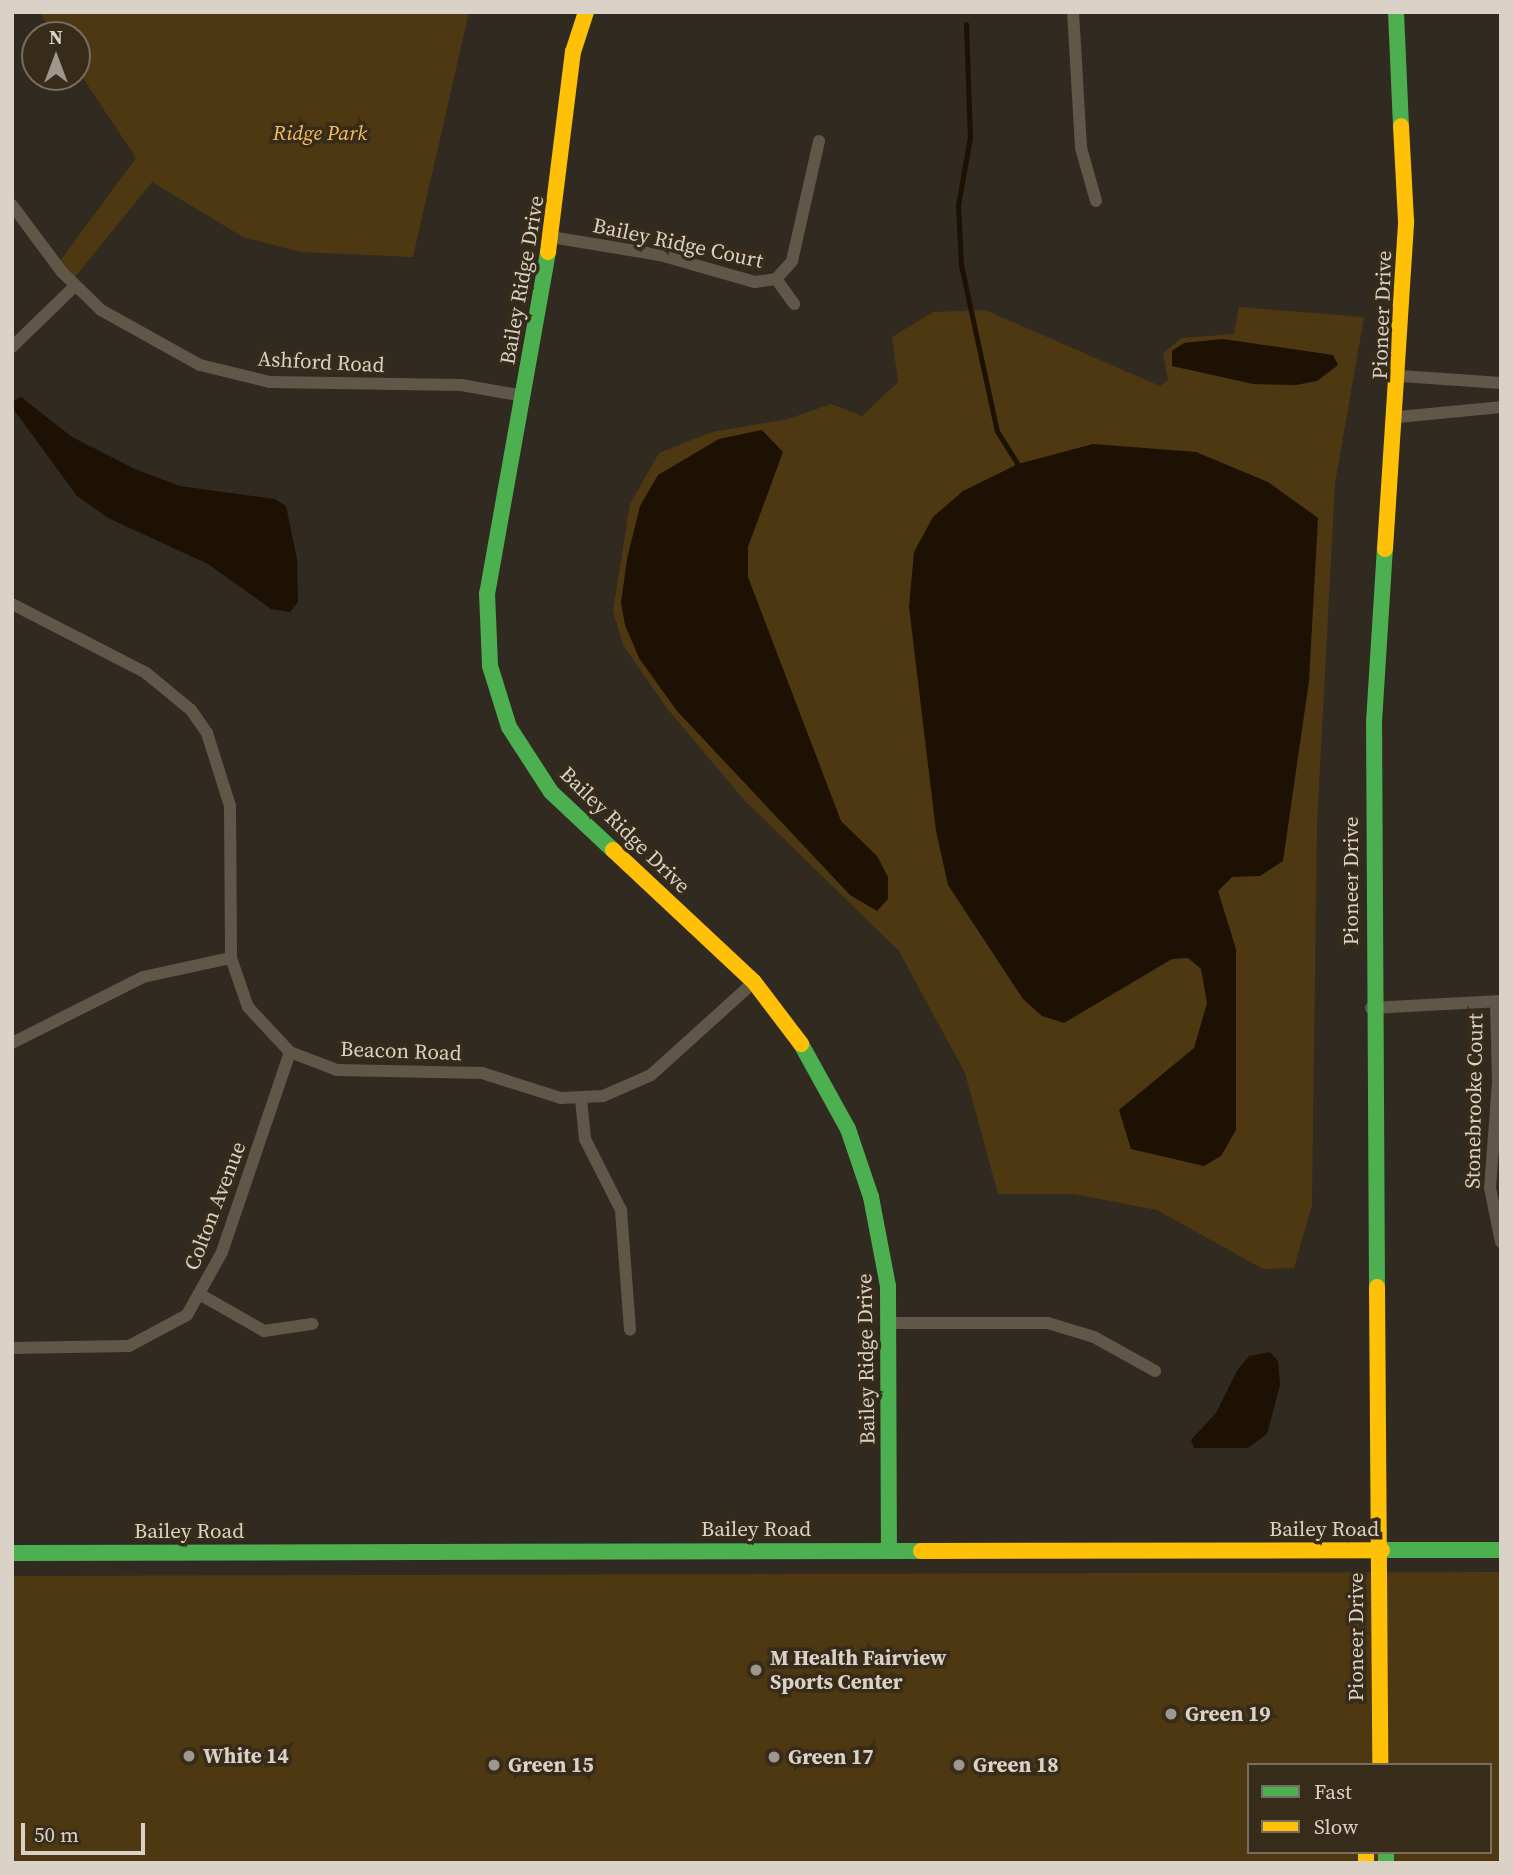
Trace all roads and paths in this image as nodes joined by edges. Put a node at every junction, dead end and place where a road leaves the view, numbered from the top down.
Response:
1 (586, 12) edge
2 (1073, 12) edge
3 (1396, 12) edge
4 (819, 141) dead end
5 (1096, 201) dead end
6 (12, 205) edge
7 (551, 237) junction
8 (776, 279) junction
9 (75, 286) junction
10 (794, 304) dead end
11 (12, 347) edge
12 (1401, 376) junction
13 (1501, 383) edge
14 (524, 396) junction
15 (1501, 407) edge
16 (1398, 417) junction
17 (12, 604) edge
18 (231, 958) junction
19 (754, 982) junction
20 (1498, 1001) edge
21 (1371, 1008) junction
22 (12, 1043) edge
23 (290, 1052) junction
24 (581, 1100) junction
25 (1501, 1242) edge
26 (201, 1295) junction
27 (889, 1323) junction
28 (312, 1325) dead end
29 (630, 1330) dead end
30 (12, 1348) edge
31 (1155, 1371) dead end
32 (889, 1549) junction
33 (1501, 1550) edge
34 (1376, 1551) junction
35 (12, 1553) edge
36 (1378, 1760) edge

1 - 7 street, Bailey Ridge Drive
2 - 5 street
3 - 12 street, Pioneer Drive
4 - 8 street, Bailey Ridge Court
6 - 9 street, Ashford Road
7 - 8 street, Bailey Ridge Court
7 - 14 street, Bailey Ridge Drive
8 - 10 street
9 - 11 street
9 - 14 street, Ashford Road
12 - 13 street
12 - 16 street, Pioneer Drive
14 - 19 street, Bailey Ridge Drive
15 - 16 street
16 - 21 street, Pioneer Drive
17 - 18 street, Beacon Road
18 - 22 street
18 - 23 street, Beacon Road
19 - 24 street
19 - 27 street, Bailey Ridge Drive
20 - 21 street
20 - 25 street, Stonebrooke Court
21 - 34 street, Pioneer Drive
23 - 24 street, Beacon Road
23 - 26 street, Colton Avenue
24 - 29 street
26 - 28 street
26 - 30 street, Colton Avenue
27 - 31 street
27 - 32 street, Bailey Ridge Drive
32 - 34 street, Bailey Road
32 - 35 street, Bailey Road
33 - 34 street, Bailey Road
34 - 36 street, Pioneer Drive

